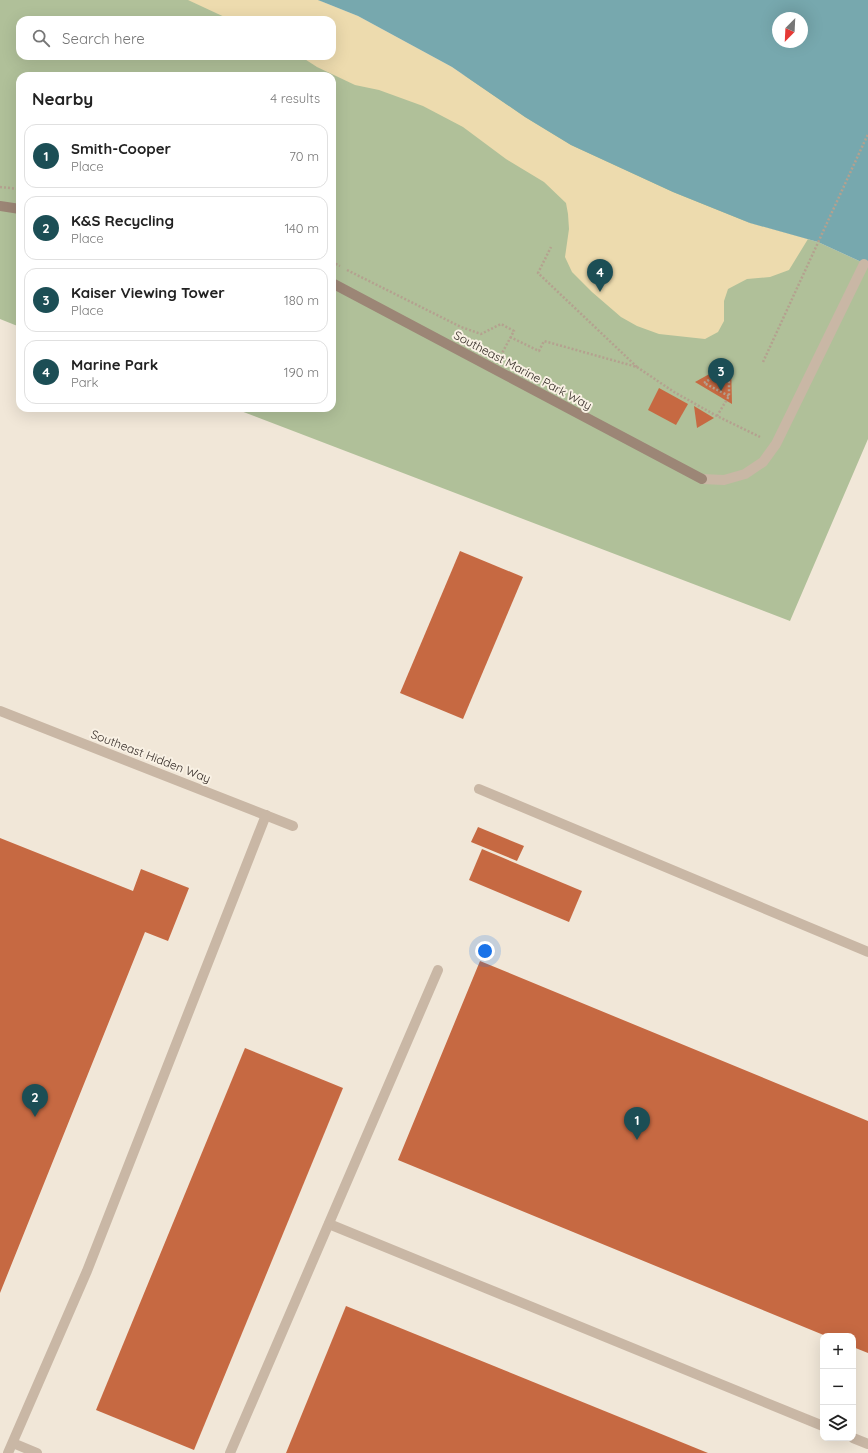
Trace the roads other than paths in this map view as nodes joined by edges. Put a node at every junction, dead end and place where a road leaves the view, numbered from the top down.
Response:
1 (0, 206) edge
2 (16, 208) edge
3 (864, 264) dead end
4 (336, 285) edge
5 (702, 479) joint
6 (0, 711) edge
7 (479, 789) dead end
8 (266, 815) junction
9 (293, 826) dead end
10 (868, 952) edge
11 (438, 970) dead end
12 (329, 1224) junction
13 (820, 1425) edge
14 (856, 1439) edge
15 (13, 1443) junction
16 (868, 1444) edge
17 (8, 1453) edge
18 (37, 1453) edge
19 (230, 1453) edge

1 - 2 street
3 - 5 lane
4 - 5 street, Southeast Marine Park Way
6 - 8 lane, Southeast Hidden Way
7 - 10 lane
8 - 9 lane, Southeast Hidden Way
8 - 15 lane
11 - 12 lane
12 - 13 lane
12 - 19 lane
14 - 16 lane
15 - 17 lane
15 - 18 lane

